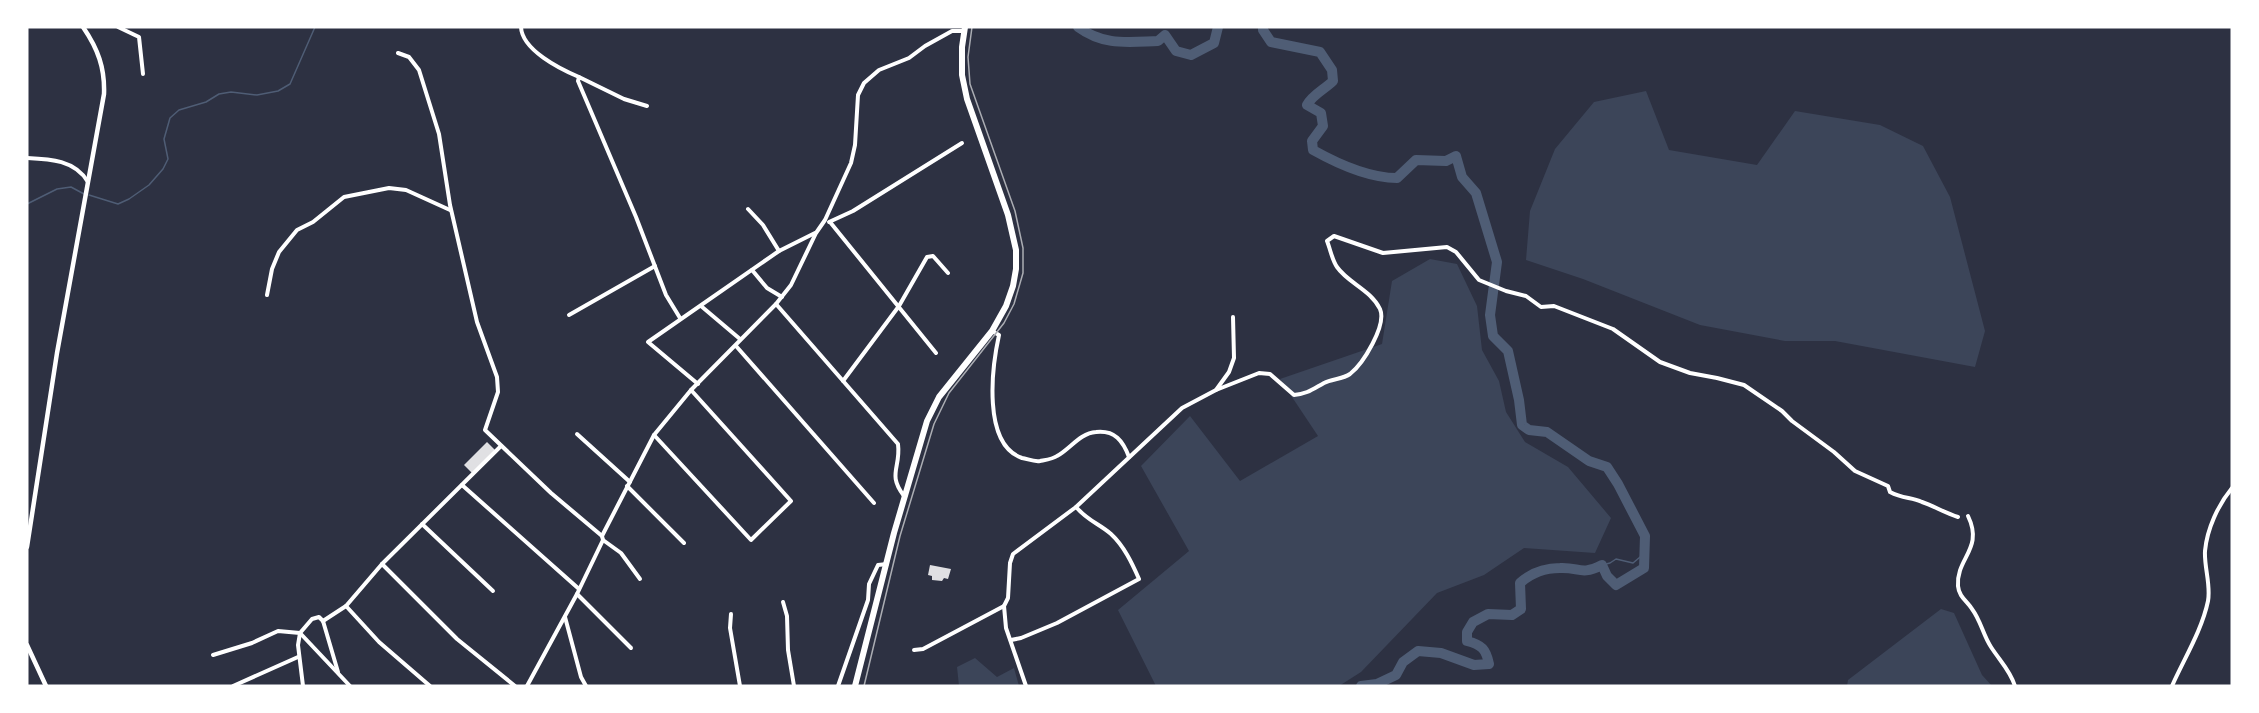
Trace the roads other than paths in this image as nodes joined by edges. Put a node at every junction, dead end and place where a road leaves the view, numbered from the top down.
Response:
1 (83, 27) edge
2 (118, 27) edge
3 (521, 27) edge
4 (965, 29) edge
5 (398, 53) dead end
6 (143, 74) dead end
7 (579, 77) junction
8 (647, 106) dead end
9 (962, 143) dead end
10 (27, 158) edge
11 (88, 182) junction
12 (748, 209) dead end
13 (451, 210) junction
14 (827, 221) junction
15 (816, 233) junction
16 (779, 251) junction
17 (655, 266) junction
18 (752, 270) junction
19 (948, 273) dead end
20 (267, 295) dead end
21 (782, 297) junction
22 (776, 304) junction
23 (701, 306) junction
24 (899, 306) junction
25 (570, 315) dead end
26 (1233, 316) dead end
27 (680, 318) junction
28 (992, 331) junction
29 (740, 339) junction
30 (736, 345) junction
31 (936, 353) dead end
32 (843, 381) junction
33 (698, 384) junction
34 (691, 390) junction
35 (1216, 390) junction
36 (577, 435) dead end
37 (654, 435) junction
38 (501, 447) junction
39 (1129, 457) junction
40 (628, 484) junction
41 (462, 485) junction
42 (2232, 488) edge
43 (904, 496) junction
44 (874, 503) dead end
45 (1076, 507) junction
46 (1968, 516) dead end
47 (1958, 517) dead end
48 (422, 524) junction
49 (602, 538) junction
50 (684, 543) dead end
51 (27, 547) edge
52 (382, 564) junction
53 (887, 564) junction
54 (640, 579) dead end
55 (579, 589) junction
56 (493, 591) dead end
57 (577, 594) junction
58 (783, 602) dead end
59 (346, 606) junction
60 (1004, 606) junction
61 (731, 614) dead end
62 (565, 616) junction
63 (324, 621) junction
64 (300, 633) junction
65 (1011, 640) junction
66 (27, 645) edge
67 (631, 648) dead end
68 (914, 651) dead end
69 (213, 655) dead end
70 (298, 657) junction
71 (338, 673) junction
72 (46, 686) edge
73 (233, 686) edge
74 (303, 686) edge
75 (350, 686) edge
76 (430, 686) edge
77 (515, 686) edge
78 (527, 686) edge
79 (586, 686) edge
80 (740, 686) edge
81 (794, 686) edge
82 (838, 686) edge
83 (855, 686) edge
84 (1026, 686) edge
85 (2015, 686) edge
86 (2172, 686) edge

1 - 11 street
2 - 6 street
3 - 7 street
4 - 14 street
4 - 28 main road
5 - 13 street
7 - 8 street
7 - 17 street
9 - 14 street
10 - 11 street
11 - 51 street
12 - 16 street
13 - 20 street
13 - 38 street
14 - 15 street
14 - 24 street
15 - 16 street
15 - 21 street
16 - 18 street
17 - 25 street
17 - 27 street
18 - 21 street
18 - 23 street
19 - 24 street
21 - 22 street
22 - 29 street
22 - 32 street
23 - 27 street
23 - 29 street
24 - 31 street
24 - 32 street
26 - 35 street
27 - 33 street
28 - 39 street
28 - 43 main road
29 - 30 street
30 - 33 street
30 - 44 street
32 - 43 street
33 - 34 street
34 - 37 street
34 - 37 street
35 - 39 street
35 - 47 street
36 - 40 street
37 - 40 street
38 - 41 street
38 - 49 street
39 - 45 street
40 - 49 street
40 - 50 street
41 - 48 street
41 - 55 street
42 - 86 street
43 - 53 main road
45 - 60 street
45 - 65 street
46 - 85 street
48 - 52 street
48 - 56 street
49 - 54 street
49 - 55 street
52 - 59 street
52 - 77 street
53 - 82 street
53 - 83 main road
55 - 57 street
57 - 62 street
57 - 67 street
58 - 81 street
59 - 63 street
59 - 76 street
60 - 65 street
60 - 68 street
61 - 80 street
62 - 78 street
62 - 79 street
63 - 64 street
63 - 71 street
64 - 69 street
64 - 70 street
64 - 71 street
65 - 84 street
66 - 72 street
70 - 73 street
70 - 74 street
71 - 75 street

